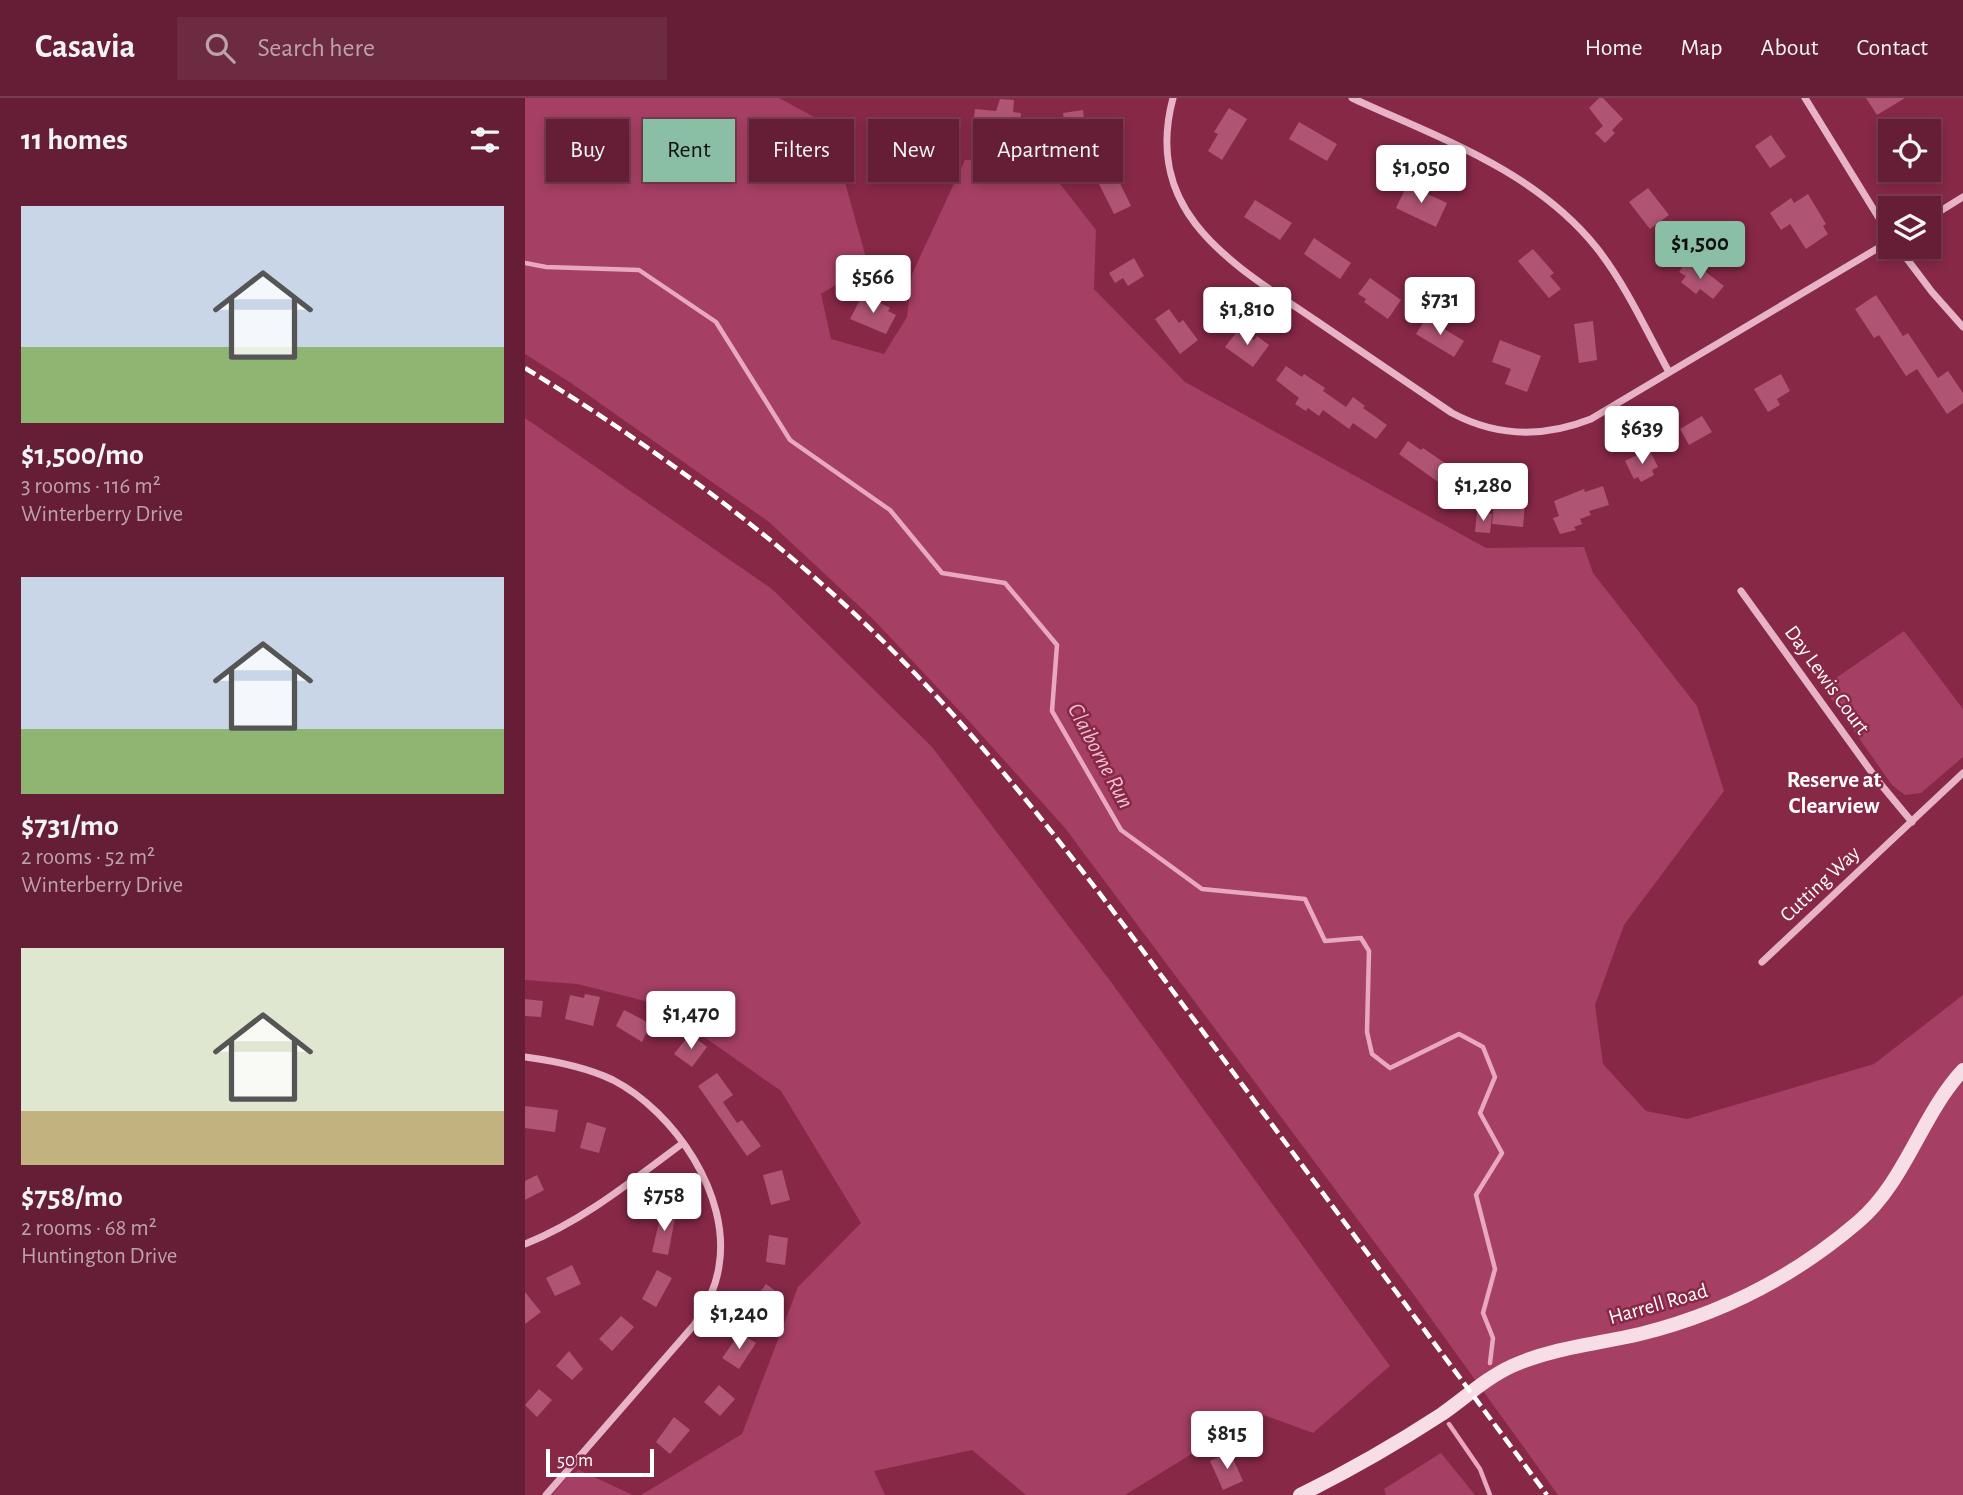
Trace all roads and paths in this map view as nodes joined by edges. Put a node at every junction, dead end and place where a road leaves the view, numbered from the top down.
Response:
1 (1173, 98) edge
2 (1352, 98) edge
3 (1805, 98) edge
4 (1963, 197) edge
5 (1941, 211) edge
6 (1878, 218) edge
7 (1878, 245) edge
8 (1907, 259) edge
9 (1963, 327) edge
10 (1669, 372) junction
11 (1741, 591) dead end
12 (1963, 773) edge
13 (1912, 822) junction
14 (1762, 962) dead end
15 (525, 1057) edge
16 (1963, 1070) edge
17 (683, 1143) junction
18 (525, 1244) edge
19 (546, 1495) edge
20 (1300, 1495) edge

1 - 10 street
2 - 10 street
3 - 6 street
4 - 5 street
7 - 10 street
8 - 9 street
11 - 13 street, Day Lewis Court
12 - 13 street, Cutting Way
13 - 14 street, Cutting Way
15 - 17 street
16 - 20 street, Harrell Road
17 - 18 street
17 - 19 street

